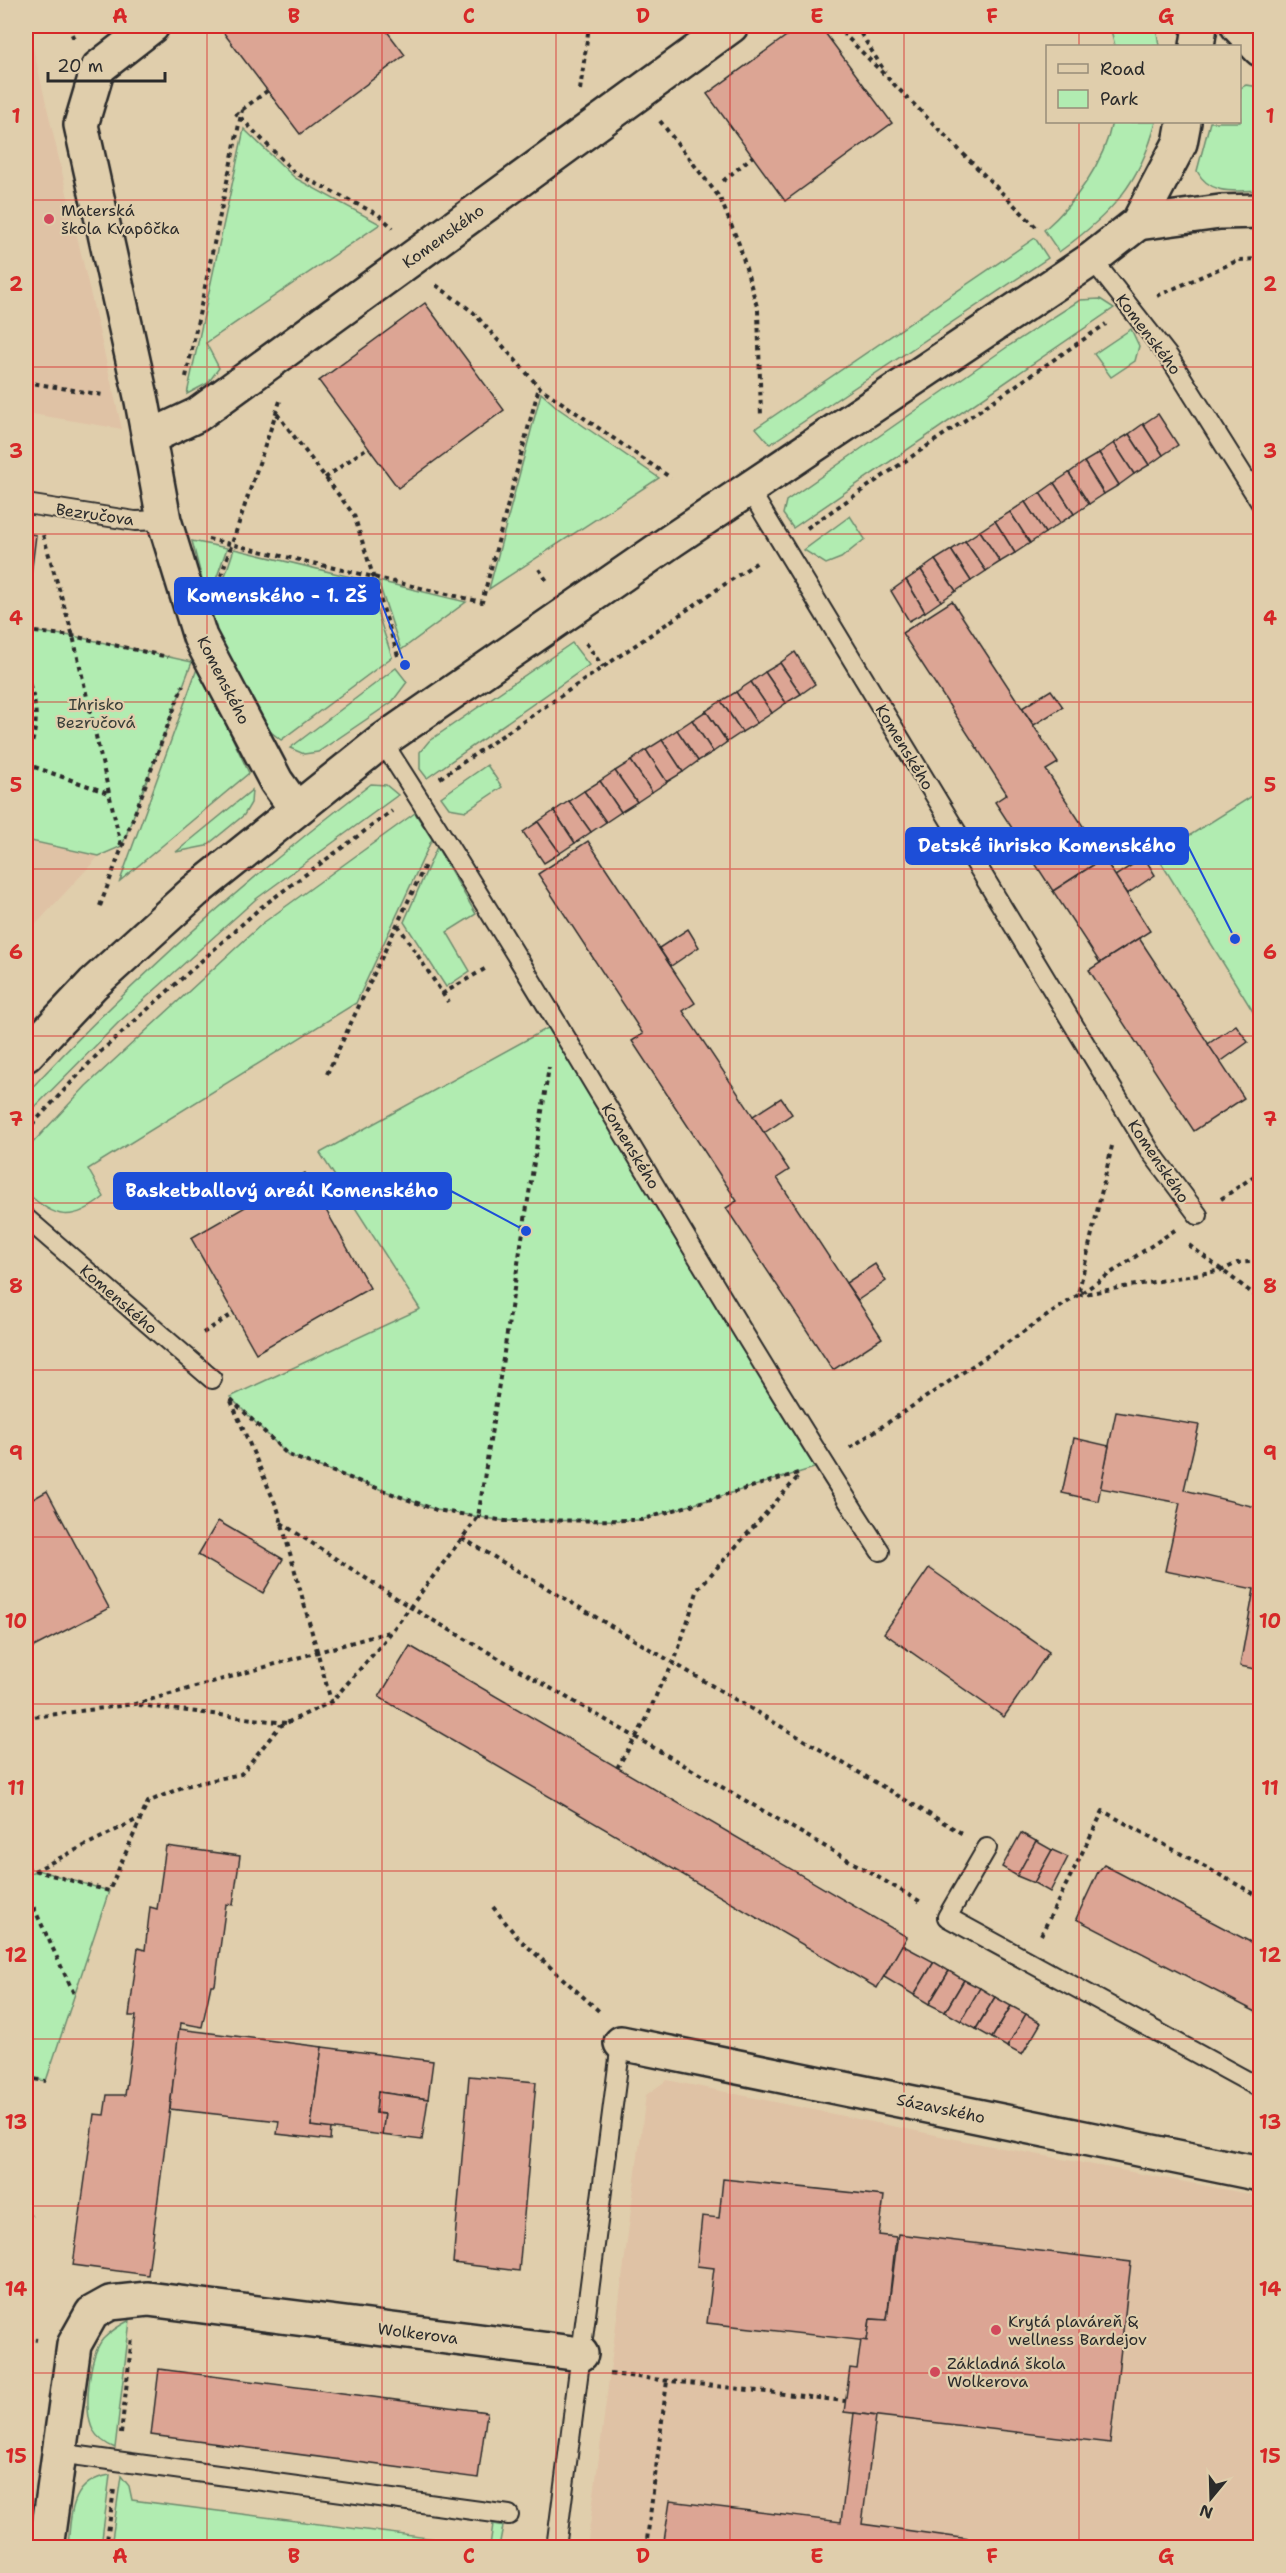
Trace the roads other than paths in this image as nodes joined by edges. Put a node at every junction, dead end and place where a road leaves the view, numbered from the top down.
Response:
1 (152, 26) edge
2 (731, 26) edge
3 (1200, 26) edge
4 (1238, 26) edge
5 (1197, 45) edge
6 (1260, 49) edge
7 (1184, 123) edge
8 (1260, 210) edge
9 (1138, 223) junction
10 (1092, 259) junction
11 (163, 431) junction
12 (749, 489) junction
13 (1260, 501) edge
14 (30, 505) edge
15 (165, 524) junction
16 (382, 741) junction
17 (296, 809) junction
18 (26, 1055) edge
19 (1198, 1215) road end
20 (26, 1218) edge
21 (212, 1379) road end
22 (880, 1551) dead end
23 (987, 1848) road end
24 (621, 2043) joint
25 (1260, 2088) edge
26 (1260, 2174) edge
27 (580, 2354) junction
28 (58, 2453) junction
29 (509, 2515) dead end
30 (46, 2547) edge
31 (556, 2547) edge

1 - 11 street, Komenského
2 - 11 street, Komenského
3 - 5 street
4 - 6 street
7 - 9 street
8 - 9 street
9 - 10 street
10 - 12 street
10 - 13 lane, Komenského
11 - 15 street, Komenského
12 - 16 street
12 - 19 lane, Komenského
14 - 15 lane, Bezručova
15 - 17 street, Komenského
16 - 17 street
16 - 22 lane, Komenského
17 - 18 street
20 - 21 lane, Komenského
23 - 25 lane
24 - 26 street, Sázavského
24 - 27 lane
27 - 28 street, Wolkerova
27 - 31 lane
28 - 29 lane
28 - 30 street, Wolkerova

